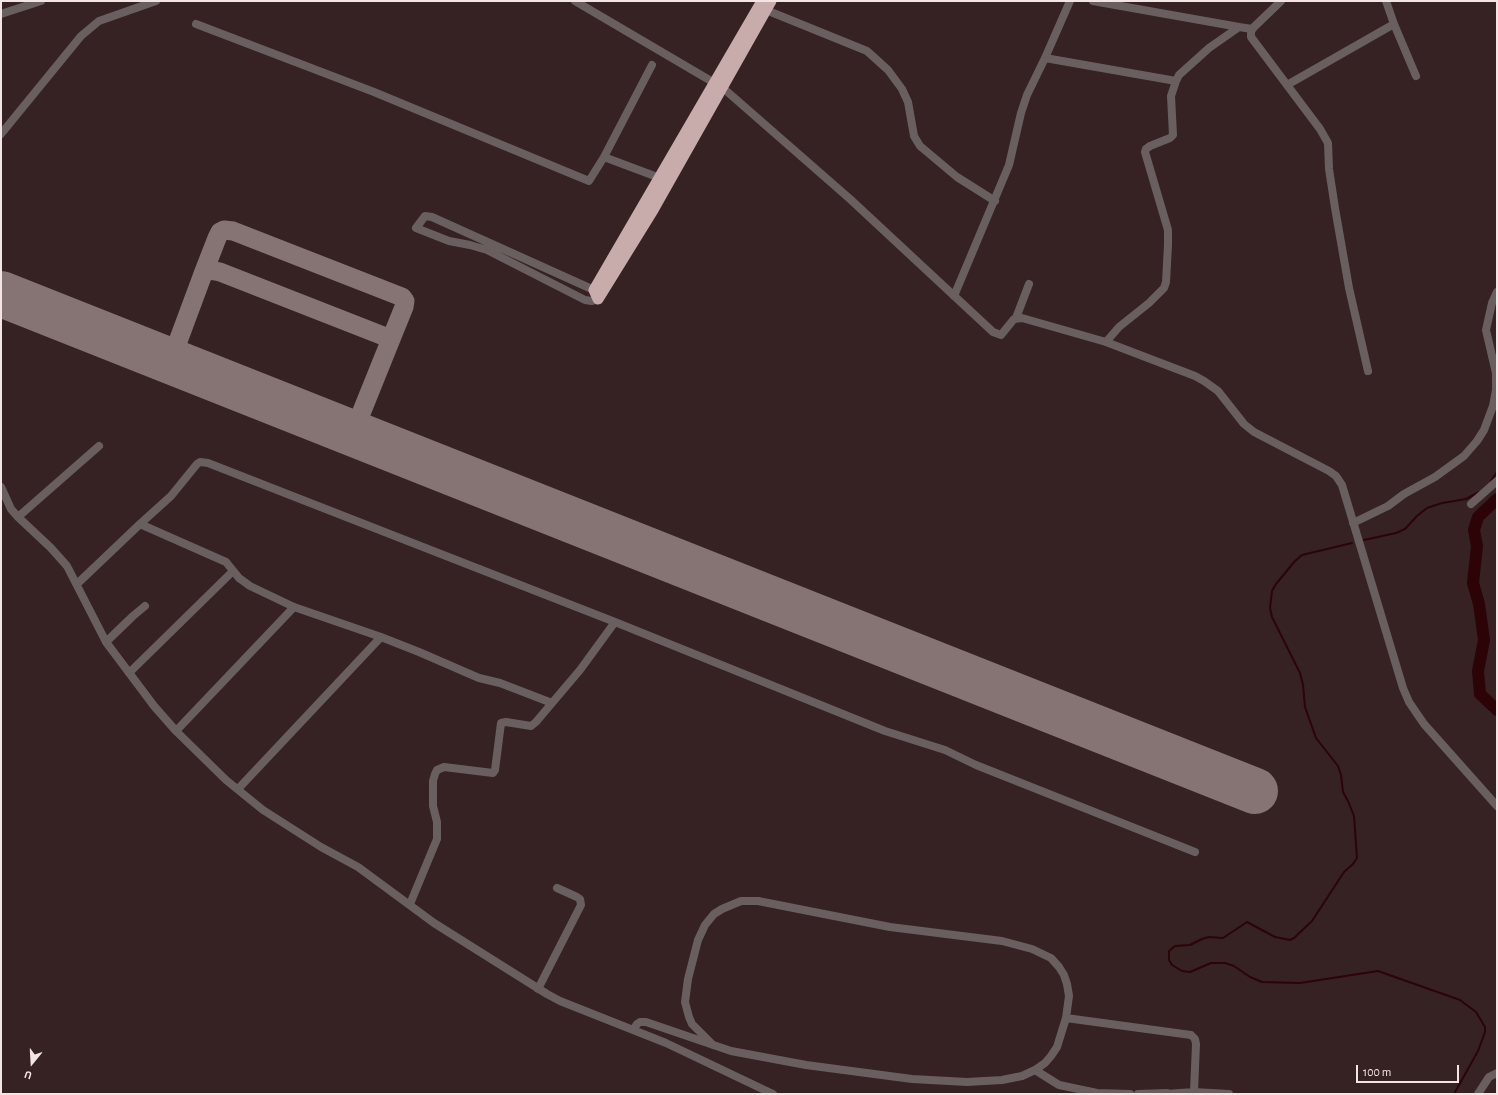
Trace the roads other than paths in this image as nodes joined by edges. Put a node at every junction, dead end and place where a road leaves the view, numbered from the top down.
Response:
1 (41, 1) edge
2 (156, 1) edge
3 (575, 1) edge
4 (1070, 1) edge
5 (1093, 1) edge
6 (1281, 1) edge
7 (1386, 1) edge
8 (764, 5) edge
9 (1, 14) edge
10 (196, 24) dead end
11 (1394, 24) junction
12 (1239, 27) junction
13 (1252, 30) junction
14 (1045, 58) junction
15 (652, 65) dead end
16 (1416, 76) dead end
17 (1176, 81) junction
18 (719, 85) junction
19 (1287, 85) junction
20 (1, 134) edge
21 (689, 138) junction
22 (604, 157) junction
23 (660, 178) junction
24 (994, 201) junction
25 (1029, 284) dead end
26 (1497, 292) edge
27 (596, 295) junction
28 (954, 296) junction
29 (1016, 318) junction
30 (1106, 342) junction
31 (1368, 371) dead end
32 (99, 446) dead end
33 (1497, 481) edge
34 (1, 488) edge
35 (1471, 504) dead end
36 (18, 517) junction
37 (1353, 523) junction
38 (140, 524) junction
39 (233, 571) junction
40 (77, 584) junction
41 (145, 606) dead end
42 (294, 607) junction
43 (615, 622) junction
44 (381, 637) junction
45 (106, 642) junction
46 (129, 673) junction
47 (552, 703) junction
48 (176, 731) junction
49 (238, 789) junction
50 (1497, 806) edge
51 (1195, 852) dead end
52 (557, 888) dead end
53 (410, 904) junction
54 (538, 989) junction
55 (1066, 1018) junction
56 (633, 1030) junction
57 (713, 1045) junction
58 (1035, 1070) junction
59 (1497, 1073) edge
60 (1194, 1092) junction
61 (773, 1094) edge
62 (1130, 1094) edge
63 (1138, 1094) edge
64 (1166, 1094) edge
65 (1229, 1094) edge
66 (1478, 1094) edge

1 - 9 street
2 - 20 street
3 - 18 street
4 - 14 street
5 - 12 street
6 - 13 street
7 - 11 street
8 - 18 highway
8 - 24 street
10 - 22 street
11 - 16 street
11 - 19 street
12 - 13 street
12 - 17 street
13 - 19 street
14 - 17 street
14 - 24 street
15 - 22 street
17 - 30 street
18 - 21 highway
18 - 28 street
19 - 31 street
21 - 23 highway
21 - 27 highway
22 - 23 street
23 - 27 highway
24 - 28 street
25 - 29 street
26 - 37 street
27 - 27 street
28 - 29 street
29 - 30 street
30 - 37 street
32 - 36 street
33 - 35 street
34 - 36 street
36 - 40 street
37 - 50 street
38 - 39 street
38 - 40 street
38 - 43 street
39 - 42 street
39 - 46 street
40 - 45 street
41 - 45 street
42 - 44 street
42 - 48 street
43 - 47 street
43 - 51 street
44 - 47 street
44 - 49 street
45 - 46 street
46 - 48 street
47 - 53 street
48 - 49 street
49 - 53 street
52 - 54 street
53 - 54 street
54 - 56 street
55 - 57 street
55 - 58 street
55 - 60 street
56 - 57 street
56 - 61 street
57 - 58 street
58 - 62 street
59 - 66 street
60 - 64 street
60 - 65 street
63 - 64 street

